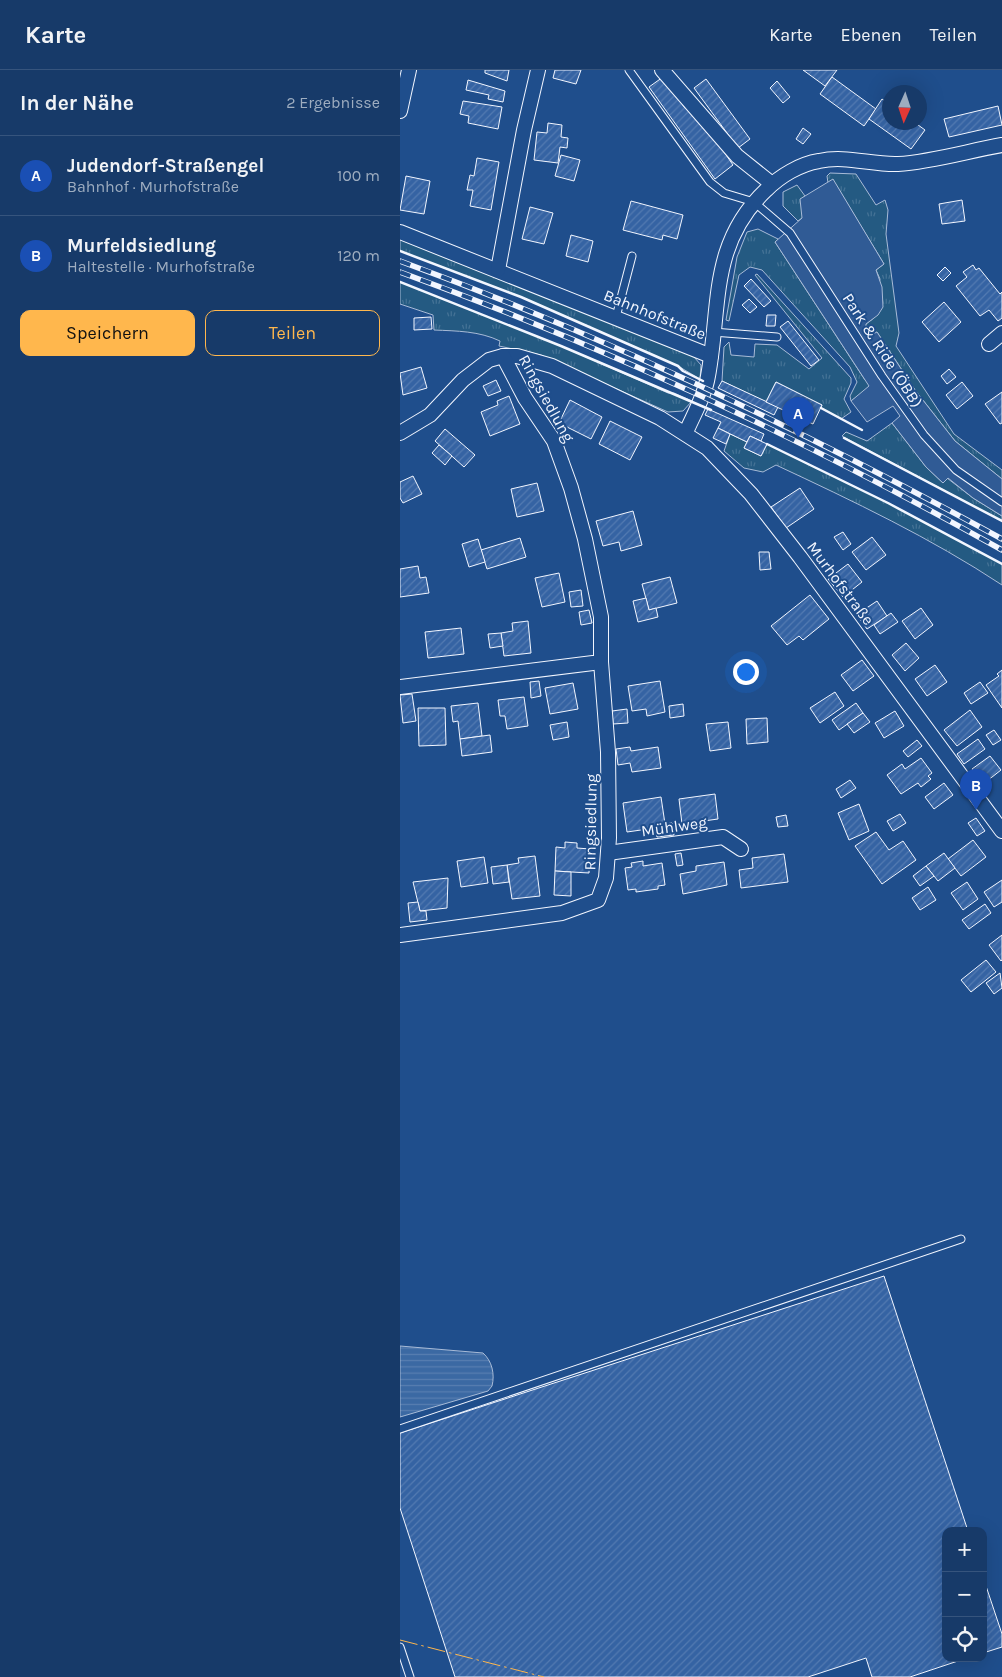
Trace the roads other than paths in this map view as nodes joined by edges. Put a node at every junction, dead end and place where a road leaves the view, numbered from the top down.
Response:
1 (409, 70) edge
2 (538, 70) edge
3 (629, 70) edge
4 (662, 70) edge
5 (400, 111) edge
6 (1002, 145) edge
7 (772, 184) junction
8 (754, 202) junction
9 (400, 232) edge
10 (632, 256) dead end
11 (498, 270) junction
12 (616, 317) junction
13 (712, 332) junction
14 (1002, 333) edge
15 (777, 337) dead end
16 (989, 344) dead end
17 (503, 356) junction
18 (711, 356) junction
19 (686, 432) junction
20 (400, 433) edge
21 (1002, 502) edge
22 (601, 662) junction
23 (400, 687) edge
24 (1002, 831) edge
25 (742, 849) dead end
26 (608, 853) junction
27 (400, 935) edge
28 (962, 1239) dead end
29 (400, 1429) edge
30 (400, 1647) edge
31 (410, 1677) edge

1 - 5 street
2 - 11 street
3 - 8 lane
4 - 7 street
6 - 7 street, Bahnhofstraße
7 - 8 street, Bahnhofstraße
8 - 13 street, Bahnhofstraße
8 - 21 lane, Park & Ride (ÖBB)
9 - 11 street, Bahnhofstraße
10 - 12 lane
11 - 12 street, Bahnhofstraße
12 - 18 street, Bahnhofstraße
13 - 15 lane
13 - 18 street, Bahnhofstraße
14 - 16 street
17 - 19 street, Ringsiedlung
17 - 20 street, Ringsiedlung
17 - 22 street, Ringsiedlung
18 - 19 street
19 - 24 street, Murhofstraße
22 - 23 street
22 - 26 street, Ringsiedlung
25 - 26 street, Mühlweg
26 - 27 street, Ringsiedlung
28 - 29 lane
30 - 31 lane

